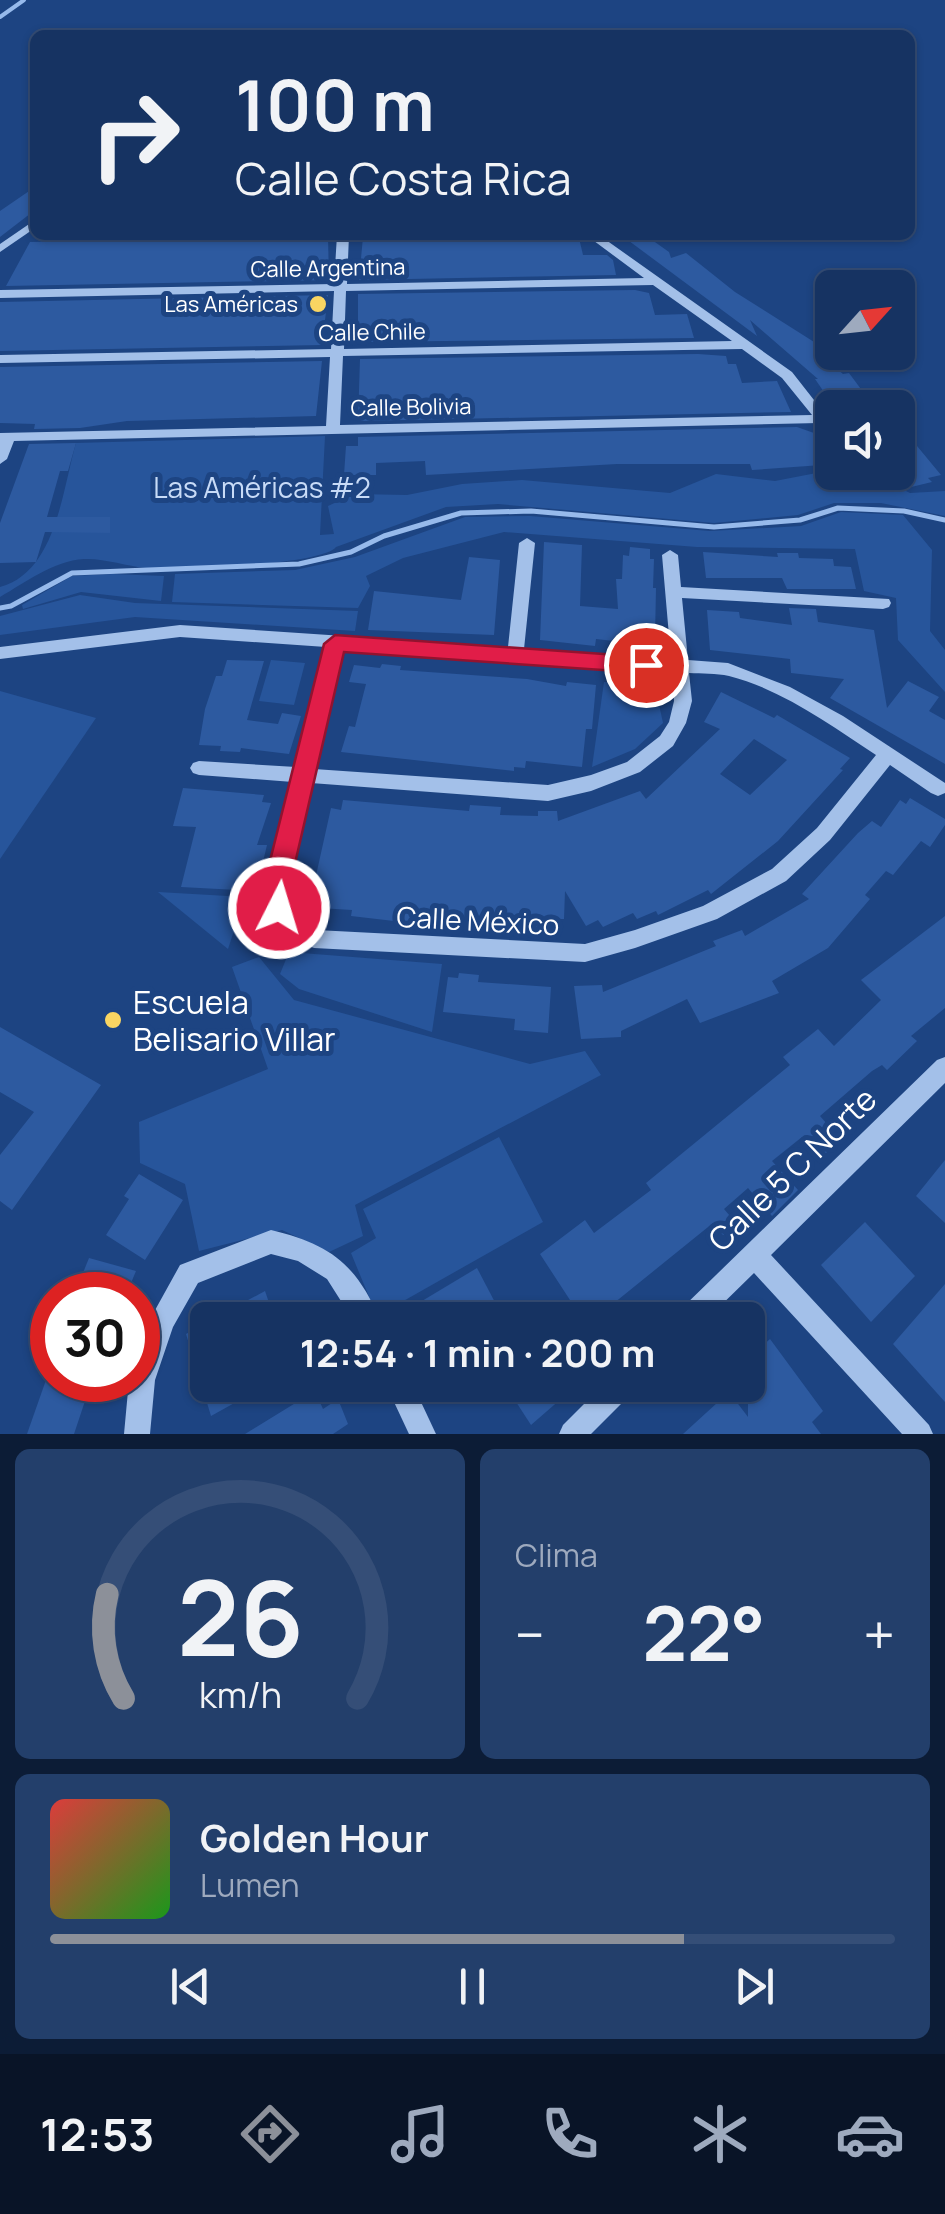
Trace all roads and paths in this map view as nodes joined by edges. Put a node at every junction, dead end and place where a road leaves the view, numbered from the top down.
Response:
1 (29, 233) edge
2 (343, 240) edge
3 (599, 240) edge
4 (0, 249) edge
5 (657, 281) junction
6 (340, 288) junction
7 (0, 294) edge
8 (745, 345) junction
9 (335, 353) junction
10 (0, 359) edge
11 (815, 409) edge
12 (815, 425) edge
13 (333, 429) junction
14 (4, 437) edge
15 (0, 459) edge
16 (526, 543) dead end
17 (670, 555) dead end
18 (673, 592) junction
19 (883, 603) dead end
20 (335, 644) junction
21 (0, 653) edge
22 (515, 655) junction
23 (680, 668) junction
24 (888, 754) junction
25 (199, 768) dead end
26 (304, 774) junction
27 (938, 788) dead end
28 (945, 1068) edge
29 (754, 1255) junction
30 (355, 1302) edge
31 (706, 1302) edge
32 (408, 1402) edge
33 (605, 1402) edge
34 (137, 1434) edge
35 (424, 1434) edge
36 (572, 1434) edge
37 (920, 1434) edge

1 - 4 street
2 - 6 street
3 - 5 street
5 - 6 street, Calle Argentina
5 - 8 street
6 - 7 street, Calle Argentina
6 - 9 street
8 - 9 street, Calle Chile
8 - 11 street
9 - 10 street, Calle Chile
9 - 13 street
12 - 13 street, Calle Bolivia
13 - 14 street, Calle Bolivia
14 - 15 street
16 - 22 street
17 - 18 street
18 - 19 street
18 - 23 street
20 - 21 street
20 - 22 street
20 - 26 street, Calle México
22 - 23 street
23 - 24 street
23 - 26 street
24 - 26 street, Calle México
24 - 27 street
25 - 26 street
28 - 29 street, Calle 5 C Norte
29 - 31 street, Calle 5 C Norte
29 - 37 street
30 - 34 street
32 - 35 street
33 - 36 street

